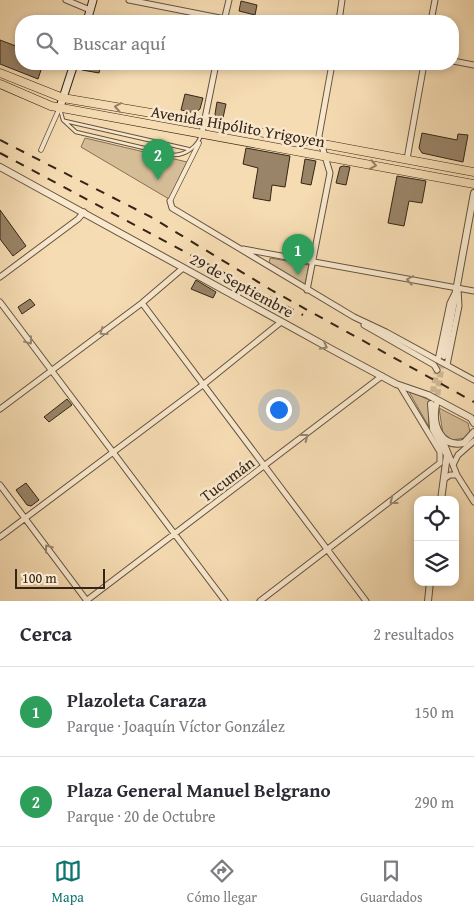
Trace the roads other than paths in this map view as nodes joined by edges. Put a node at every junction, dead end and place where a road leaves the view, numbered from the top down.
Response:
1 (66, 0) edge
2 (93, 0) edge
3 (129, 0) edge
4 (229, 0) edge
5 (342, 0) edge
6 (435, 0) edge
7 (90, 10) junction
8 (89, 15) edge
9 (200, 15) edge
10 (225, 15) edge
11 (340, 15) edge
12 (432, 15) edge
13 (459, 62) edge
14 (474, 65) edge
15 (72, 70) edge
16 (215, 70) edge
17 (331, 70) edge
18 (423, 70) edge
19 (0, 73) edge
20 (0, 84) edge
21 (63, 98) junction
22 (60, 107) junction
23 (63, 120) junction
24 (204, 122) junction
25 (202, 133) junction
26 (199, 143) junction
27 (321, 144) junction
28 (41, 150) dead end
29 (190, 150) junction
30 (326, 156) junction
31 (407, 159) junction
32 (0, 167) edge
33 (474, 172) edge
34 (474, 184) edge
35 (474, 193) edge
36 (170, 201) joint
37 (84, 212) junction
38 (240, 249) junction
39 (312, 262) junction
40 (184, 268) junction
41 (0, 277) edge
42 (458, 288) junction
43 (307, 290) junction
44 (474, 291) edge
45 (0, 302) edge
46 (142, 304) junction
47 (354, 317) junction
48 (281, 322) junction
49 (441, 358) junction
50 (447, 365) junction
51 (51, 370) junction
52 (437, 370) dead end
53 (382, 376) junction
54 (474, 380) edge
55 (204, 384) junction
56 (400, 386) junction
57 (0, 409) edge
58 (473, 420) edge
59 (474, 432) edge
60 (441, 436) junction
61 (474, 441) edge
62 (113, 452) junction
63 (447, 462) junction
64 (266, 466) junction
65 (457, 475) junction
66 (444, 479) junction
67 (0, 485) edge
68 (442, 496) edge
69 (474, 502) edge
70 (25, 518) junction
71 (176, 535) junction
72 (0, 538) edge
73 (328, 550) junction
74 (430, 586) edge
75 (87, 601) edge
76 (225, 601) edge
77 (260, 601) edge
78 (366, 601) edge
79 (428, 601) edge

1 - 7 street
2 - 7 main road
3 - 9 street
4 - 10 street
5 - 11 street
6 - 12 street
7 - 8 main road
13 - 14 street
15 - 21 main road
16 - 24 street
17 - 27 street
18 - 31 street
19 - 21 main road, Avenida Hipólito Yrigoyen
20 - 22 main road, Avenida Hipólito Yrigoyen
21 - 22 main road
24 -> 21 main road, Avenida Hipólito Yrigoyen
22 - 23 lane
22 - 25 main road, Avenida Hipólito Yrigoyen
22 - 28 street
23 - 29 lane
23 - 29 lane
24 - 25 street
24 - 27 main road, Avenida Hipólito Yrigoyen
25 - 26 lane
25 - 30 main road, Avenida Hipólito Yrigoyen
26 - 29 lane
26 - 36 street
27 - 30 street
27 - 31 main road, Avenida Hipólito Yrigoyen
30 -> 34 main road, Avenida Hipólito Yrigoyen
30 - 39 street
31 - 33 main road, Avenida Hipólito Yrigoyen
32 - 37 street, 29 de Septiembre
35 - 42 street
36 - 38 street
37 - 40 street, 29 de Septiembre
37 - 41 street
38 - 39 street
38 - 43 street
42 -> 39 street
39 - 43 street
40 - 46 street
40 - 48 street, 29 de Septiembre
42 - 44 street
42 - 49 street
42 - 50 street
43 - 47 street
45 -> 51 street
46 -> 51 street
46 - 55 street
47 - 49 street
47 - 52 street
48 -> 53 street, 29 de Septiembre
48 - 55 street
49 - 50 street
50 - 54 street
51 - 57 street
51 - 62 street
53 - 56 street, 29 de Septiembre
64 -> 53 street, Tucumán
55 - 62 street
55 - 64 street
56 - 58 street, 29 de Septiembre
56 - 63 street
59 - 60 street
60 - 63 street
60 - 63 street
61 - 63 street
62 - 70 street
62 - 71 street
63 - 65 street
63 - 66 street
63 -> 73 street
64 - 71 street, Tucumán
64 - 73 street
65 - 66 street
65 - 69 street
66 - 68 street
67 - 70 street
70 - 72 street
75 -> 70 street
71 - 75 street, Tucumán
71 - 76 street
73 - 77 street
73 - 78 street
74 - 79 street

